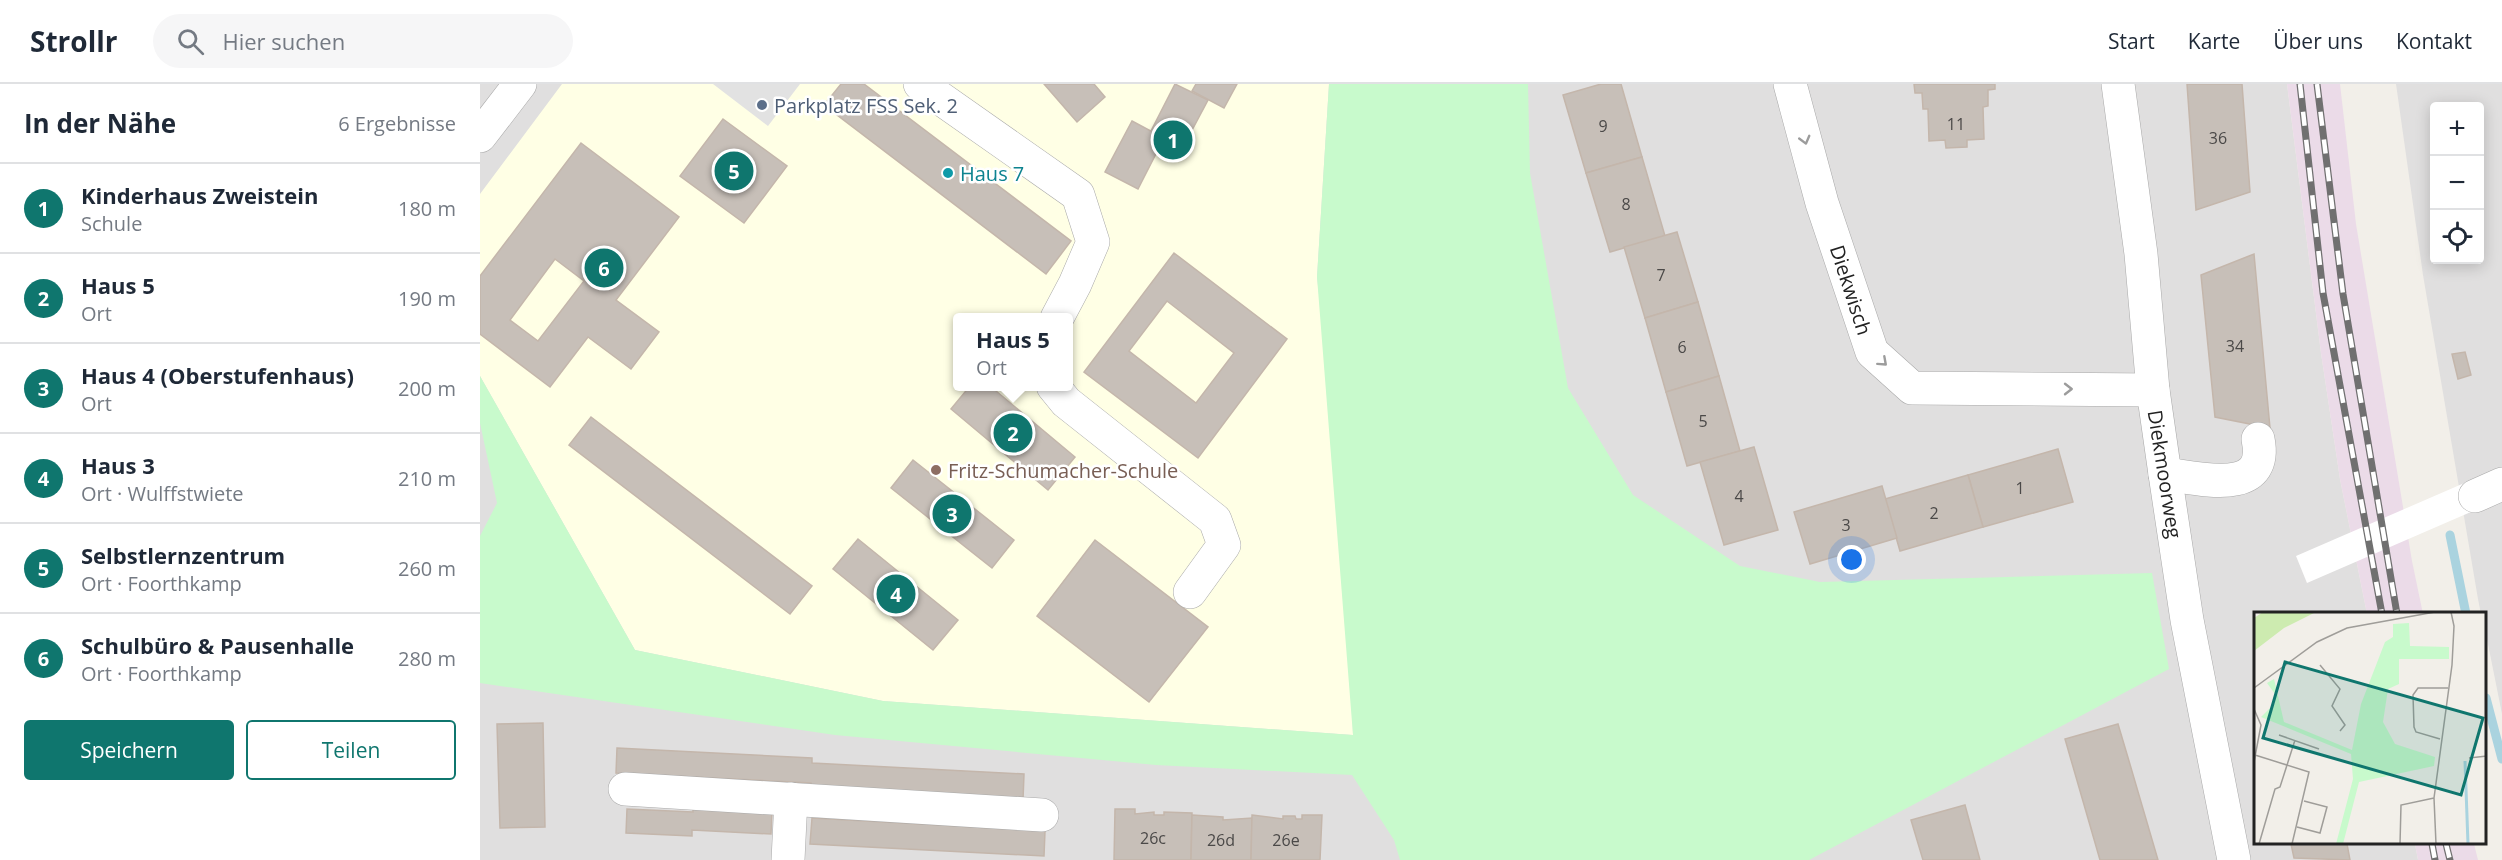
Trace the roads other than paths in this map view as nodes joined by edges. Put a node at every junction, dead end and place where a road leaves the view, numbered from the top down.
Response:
1 (520, 84) edge
2 (920, 84) edge
3 (1790, 84) edge
4 (2118, 84) edge
5 (480, 136) edge
6 (1060, 313) edge
7 (2152, 390) junction
8 (1056, 391) edge
9 (2258, 439) dead end
10 (2165, 474) junction
11 (1190, 592) dead end
12 (625, 789) dead end
13 (791, 799) junction
14 (1042, 815) dead end
15 (788, 860) edge
16 (2234, 860) edge

1 - 5 street
2 - 6 street
3 -> 7 street, Diekwisch
4 - 7 street, Diekmoorweg
7 - 10 street, Diekmoorweg
8 - 11 street
9 - 10 street
10 - 16 street, Diekmoorweg
12 - 13 street
13 - 14 street
13 - 15 street

